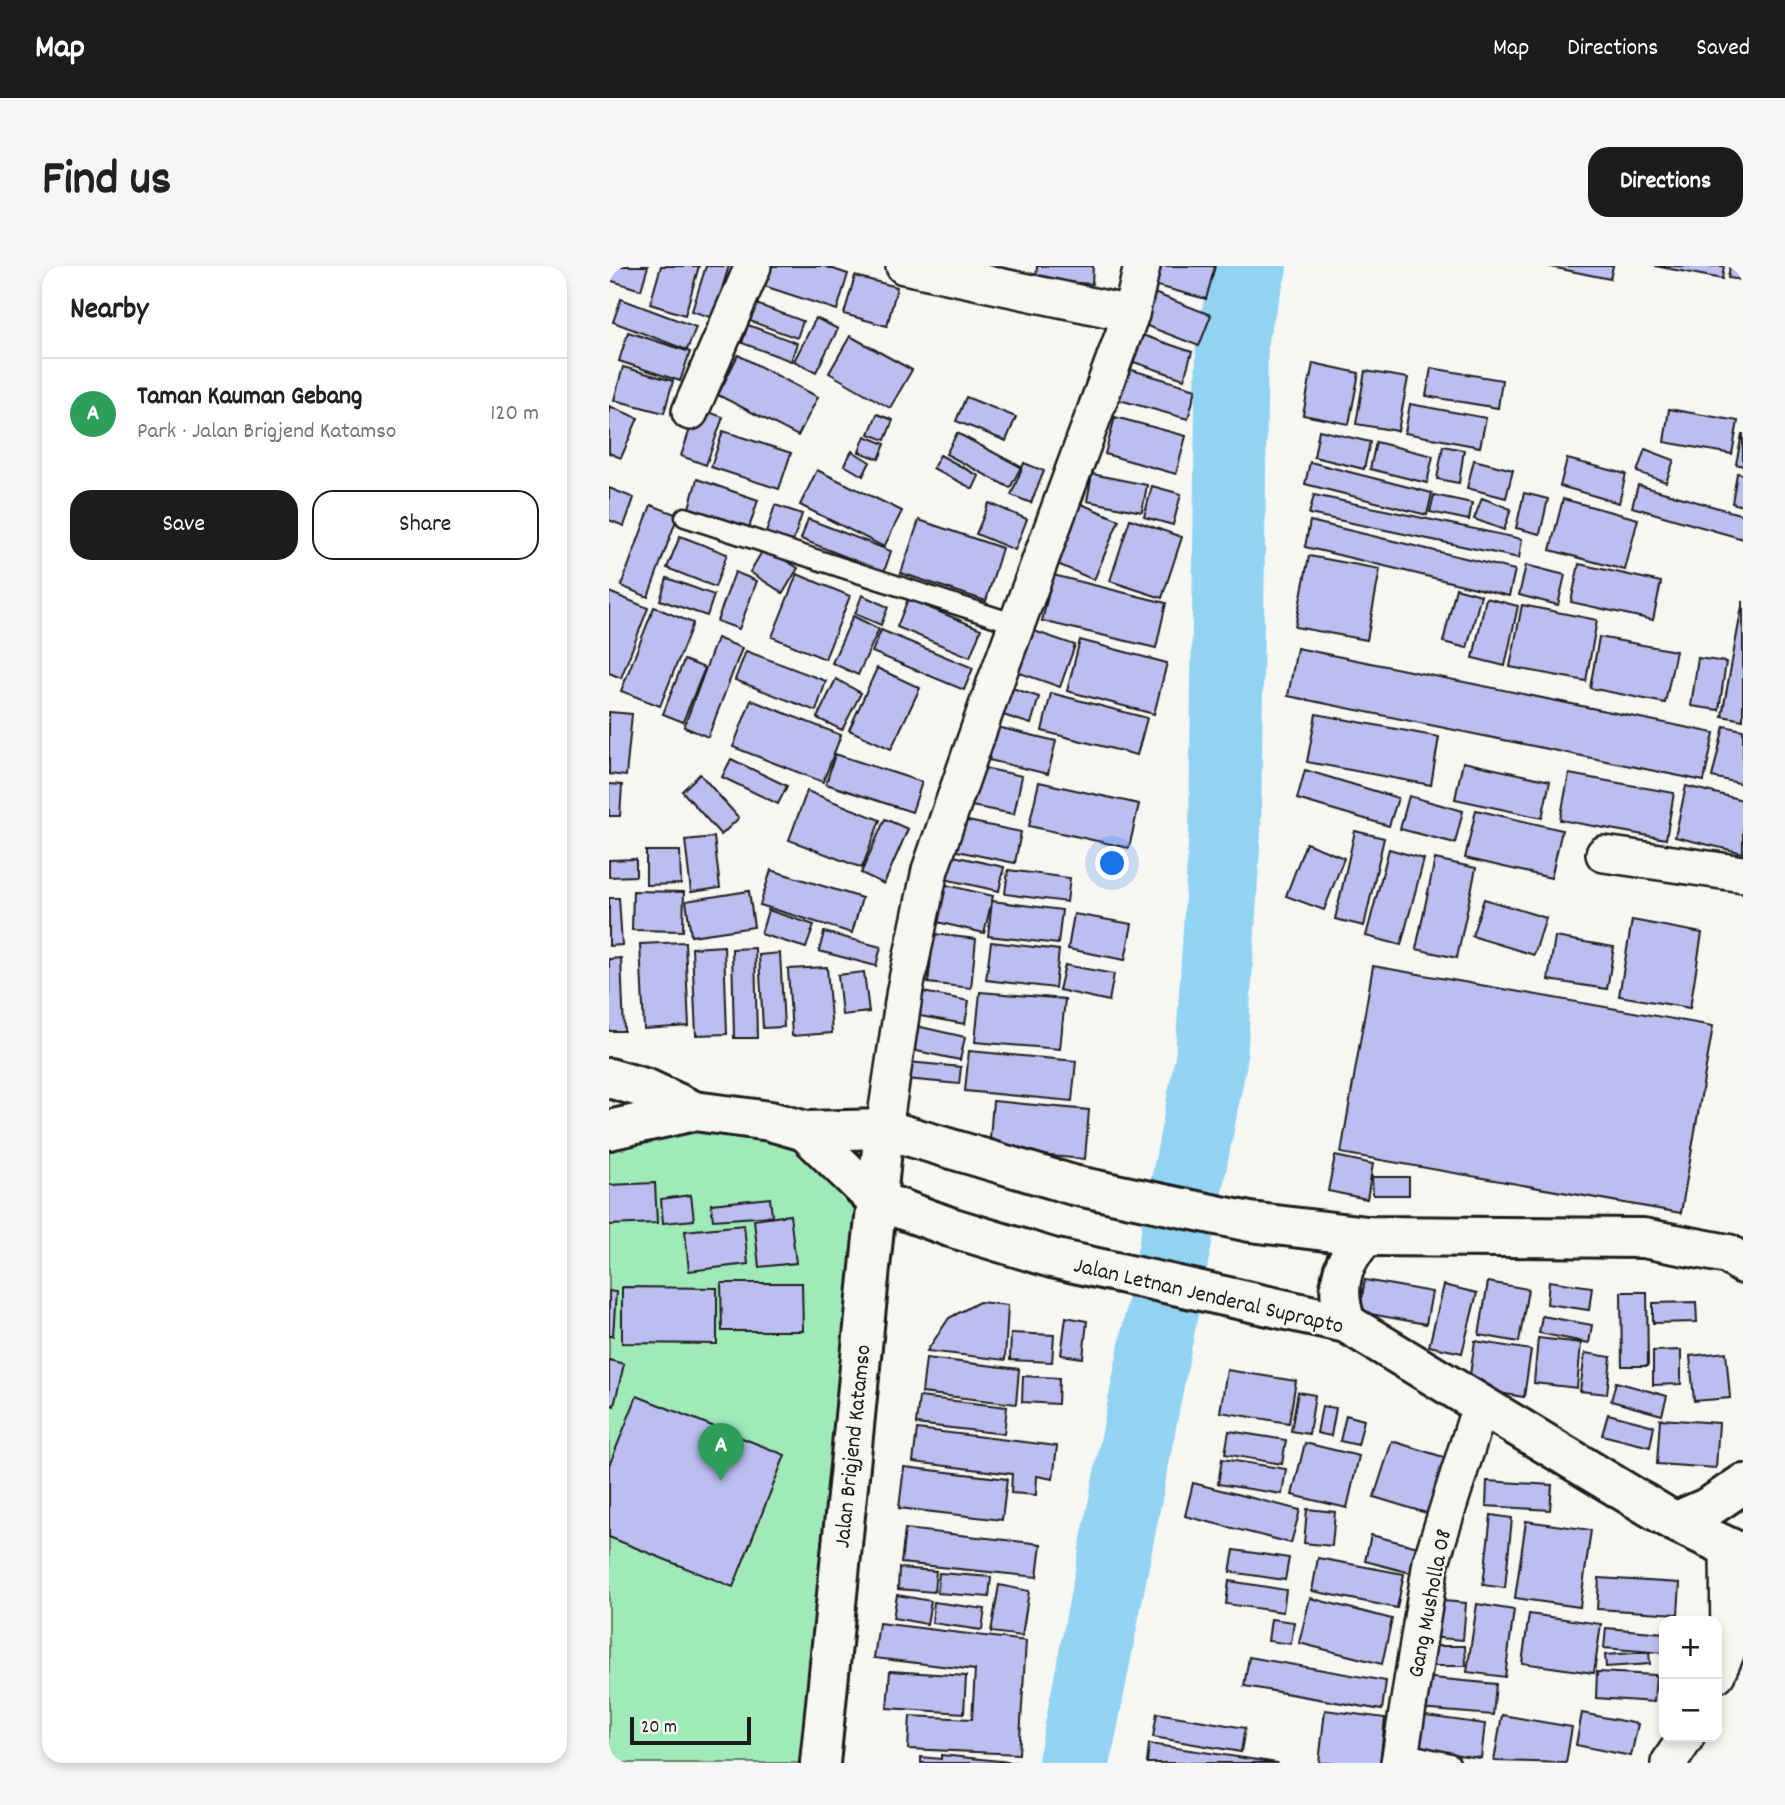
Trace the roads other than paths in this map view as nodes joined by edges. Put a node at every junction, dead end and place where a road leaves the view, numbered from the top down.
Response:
1 (753, 266) edge
2 (904, 266) edge
3 (1142, 266) edge
4 (1131, 314) junction
5 (690, 412) dead end
6 (685, 517) dead end
7 (1016, 624) junction
8 (1604, 855) dead end
9 (1743, 874) edge
10 (609, 1078) edge
11 (694, 1111) junction
12 (884, 1129) junction
13 (609, 1130) edge
14 (806, 1131) junction
15 (876, 1200) junction
16 (1367, 1236) junction
17 (1738, 1254) edge
18 (1346, 1323) junction
19 (1480, 1406) junction
20 (1743, 1484) edge
21 (1675, 1522) junction
22 (1736, 1552) edge
23 (1730, 1652) edge
24 (1683, 1742) edge
25 (1400, 1758) edge
26 (820, 1763) edge
27 (1450, 1763) edge
28 (1669, 1763) edge

1 - 5 street
2 - 4 street
3 - 4 street
4 - 7 street
6 - 7 lane
7 - 12 street
8 - 9 street
10 - 11 main road
11 - 13 main road
11 - 14 main road
12 - 14 main road
12 - 15 main road, Jalan Brigjend Katamso
12 - 16 main road
14 - 15 main road
15 - 18 main road, Jalan Letnan Jenderal Suprapto
15 - 26 main road, Jalan Brigjend Katamso
16 - 17 main road
16 - 18 main road
18 - 19 main road, Jalan Letnan Jenderal Suprapto
19 - 21 main road, Jalan Letnan Jenderal Suprapto
19 - 25 street, Gang Musholla 08
20 - 21 main road
21 - 22 main road, Jalan Letnan Jenderal Suprapto
22 - 23 street
24 - 28 street
25 - 27 lane

